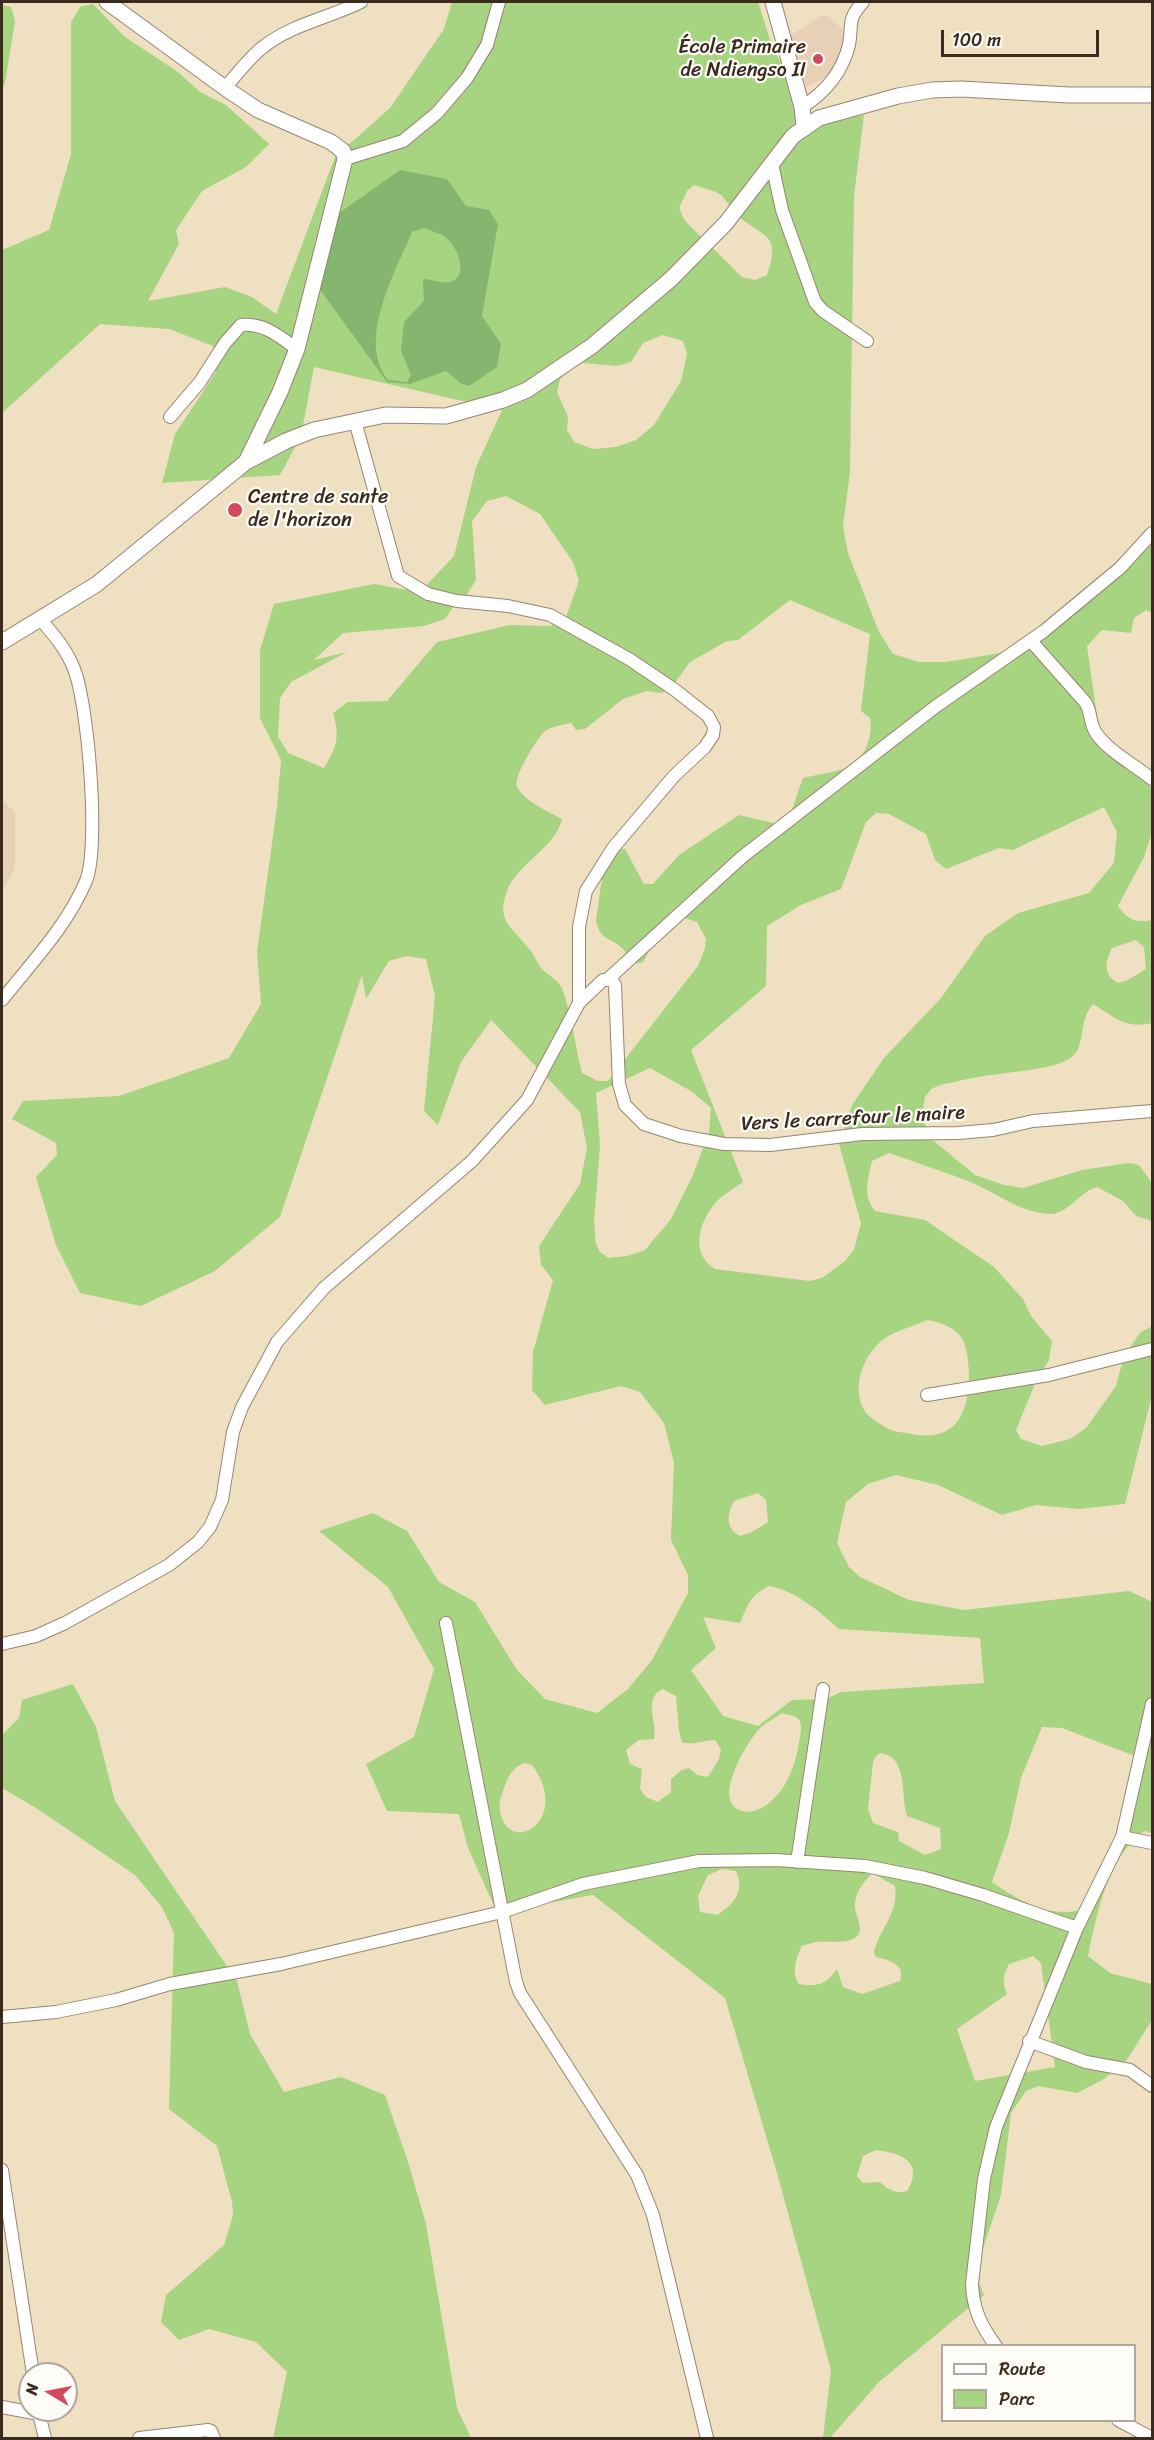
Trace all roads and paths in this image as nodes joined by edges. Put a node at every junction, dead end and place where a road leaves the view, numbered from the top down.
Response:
1 (107, 2) edge
2 (361, 2) edge
3 (499, 2) edge
4 (773, 2) edge
5 (863, 2) edge
6 (225, 88) junction
7 (1152, 95) edge
8 (802, 107) junction
9 (804, 126) junction
10 (345, 159) junction
11 (771, 164) junction
12 (867, 341) dead end
13 (297, 349) junction
14 (170, 417) dead end
15 (355, 421) junction
16 (246, 462) junction
17 (1152, 533) edge
18 (41, 620) junction
19 (1031, 641) junction
20 (2, 642) edge
21 (1152, 779) edge
22 (608, 979) junction
23 (2, 999) edge
24 (579, 1003) junction
25 (1152, 1111) edge
26 (1152, 1349) edge
27 (927, 1395) dead end
28 (446, 1623) dead end
29 (2, 1644) edge
30 (824, 1689) dead end
31 (1152, 1704) edge
32 (1122, 1837) junction
33 (1152, 1843) edge
34 (797, 1862) junction
35 (502, 1912) junction
36 (1077, 1928) junction
37 (2, 2017) edge
38 (1029, 2041) junction
39 (1152, 2086) edge
40 (2, 2170) edge
41 (995, 2344) edge
42 (31, 2362) edge
43 (2, 2408) edge
44 (18, 2410) edge
45 (41, 2422) edge
46 (1120, 2422) edge
47 (45, 2439) edge
48 (139, 2439) edge
49 (214, 2439) edge
50 (707, 2439) edge
51 (1152, 2439) edge

1 - 6 street
2 - 6 street
3 - 10 street
4 - 8 street
5 - 8 street
6 - 10 street
7 - 9 street
8 - 9 street
9 - 11 street
10 - 13 street
11 - 12 street
11 - 15 street
13 - 14 street
13 - 16 street
15 - 16 street
15 - 24 street
16 - 18 street
17 - 19 street
18 - 20 street
18 - 23 street
19 - 21 street
19 - 22 street
22 - 24 street
22 - 25 street, Vers le carrefour le maire
24 - 29 street
26 - 27 street
28 - 35 street
30 - 34 street
31 - 32 street
32 - 33 street
32 - 36 street
34 - 35 street
34 - 36 street
35 - 37 street
35 - 50 street
36 - 38 street
38 - 39 street
38 - 41 street
40 - 42 street
43 - 44 street
45 - 47 street
46 - 51 street
48 - 49 street

